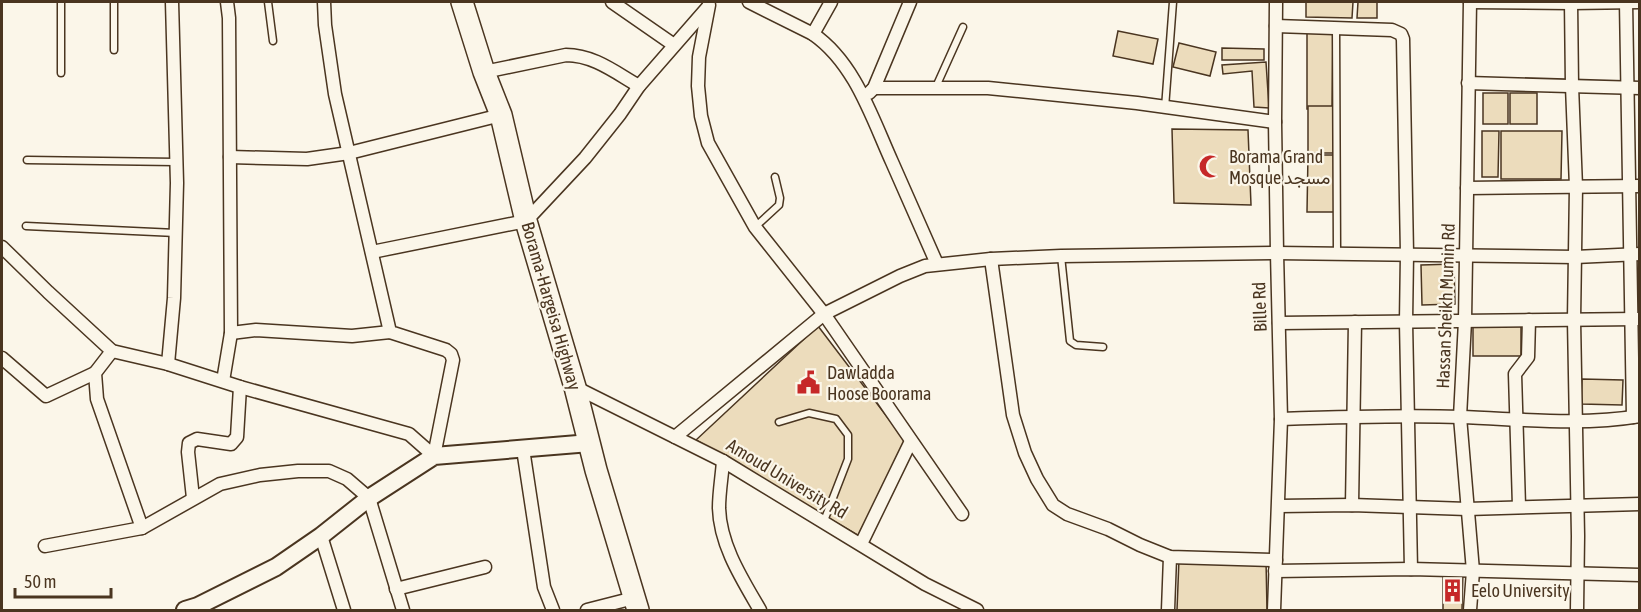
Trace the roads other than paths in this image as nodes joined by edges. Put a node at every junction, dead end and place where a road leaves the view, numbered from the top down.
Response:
1 (61, 2) edge
2 (114, 2) edge
3 (172, 2) edge
4 (227, 2) edge
5 (268, 2) edge
6 (324, 2) edge
7 (462, 2) edge
8 (612, 2) edge
9 (749, 2) edge
10 (831, 2) edge
11 (910, 2) edge
12 (1173, 2) edge
13 (1276, 2) edge
14 (1470, 2) edge
15 (1571, 2) edge
16 (1626, 2) edge
17 (1640, 2) edge
18 (711, 3) edge
19 (1276, 26) junction
20 (963, 27) dead end
21 (1336, 28) junction
22 (813, 34) junction
23 (273, 41) dead end
24 (674, 45) junction
25 (114, 50) dead end
26 (484, 72) junction
27 (61, 73) dead end
28 (1468, 83) junction
29 (639, 86) junction
30 (1572, 86) junction
31 (874, 88) junction
32 (1633, 88) edge
33 (935, 89) junction
34 (863, 97) junction
35 (1165, 108) junction
36 (501, 115) junction
37 (1275, 122) junction
38 (1634, 130) edge
39 (349, 153) junction
40 (230, 157) junction
41 (27, 160) dead end
42 (176, 162) junction
43 (775, 177) dead end
44 (1634, 186) edge
45 (1576, 187) junction
46 (1467, 188) junction
47 (526, 221) junction
48 (26, 226) dead end
49 (755, 226) junction
50 (176, 233) junction
51 (2, 247) edge
52 (372, 252) junction
53 (1276, 253) junction
54 (1337, 254) junction
55 (1407, 254) junction
56 (1635, 254) edge
57 (1466, 255) junction
58 (1061, 256) junction
59 (1575, 257) junction
60 (991, 259) junction
61 (937, 264) junction
62 (824, 314) junction
63 (1635, 319) edge
64 (1529, 320) junction
65 (1574, 320) junction
66 (1465, 321) junction
67 (1355, 322) junction
68 (1406, 322) junction
69 (1279, 323) junction
70 (390, 332) junction
71 (231, 333) junction
72 (1103, 347) dead end
73 (112, 351) junction
74 (2, 358) edge
75 (168, 364) junction
76 (95, 373) junction
77 (223, 381) junction
78 (240, 387) junction
79 (575, 387) junction
80 (1636, 416) edge
81 (1353, 417) junction
82 (1408, 417) junction
83 (1460, 417) junction
84 (1281, 419) junction
85 (1518, 420) junction
86 (779, 422) dead end
87 (1577, 422) junction
88 (675, 437) junction
89 (911, 441) junction
90 (590, 443) junction
91 (523, 449) junction
92 (434, 456) junction
93 (723, 461) junction
94 (193, 498) junction
95 (369, 498) junction
96 (1640, 504) edge
97 (1352, 505) junction
98 (1577, 505) junction
99 (1279, 506) junction
100 (1519, 506) junction
101 (1410, 507) junction
102 (1467, 509) junction
103 (962, 514) dead end
104 (824, 521) junction
105 (142, 528) junction
106 (321, 536) junction
107 (861, 544) junction
108 (45, 546) dead end
109 (1170, 557) junction
110 (1276, 566) junction
111 (485, 567) dead end
112 (1411, 569) junction
113 (1473, 571) junction
114 (1578, 574) junction
115 (1640, 575) edge
116 (396, 589) junction
117 (636, 604) edge
118 (194, 609) edge
119 (344, 610) edge
120 (403, 610) edge
121 (552, 610) edge
122 (587, 610) edge
123 (760, 610) edge
124 (977, 610) edge
125 (1168, 610) edge
126 (1274, 610) edge
127 (1470, 610) edge
128 (1577, 610) edge

1 - 27 lane
2 - 25 lane
3 - 42 street
4 - 40 street
5 - 23 lane
6 - 39 street
7 - 26 highway, Borama-Hargeisa Highway
8 - 24 street
9 - 22 street
10 - 22 street
11 - 31 street
12 - 35 lane
13 - 19 street, Bille Rd
14 - 15 street
14 - 28 street, Hassan Sheikh Mumin Rd
15 - 16 street
15 - 30 street
16 - 17 street
16 - 32 street
18 - 24 street
18 - 49 street
19 - 21 street
19 - 37 street, Bille Rd
20 - 33 lane
21 - 54 lane
21 - 55 street
22 - 34 street
24 - 29 street
26 - 29 street
26 - 36 highway, Borama-Hargeisa Highway
28 - 30 street
28 - 46 street, Hassan Sheikh Mumin Rd
29 - 47 street
30 - 32 street
30 - 45 street
31 - 33 street
31 - 34 street
32 - 38 street
33 - 35 street
34 - 61 street
35 - 37 street
36 - 39 street
36 - 47 highway, Borama-Hargeisa Highway
37 - 53 street, Bille Rd
38 - 44 street
39 - 40 street
39 - 52 street
40 - 71 street
41 - 42 lane
42 - 50 street
43 - 49 lane
44 - 45 street
44 - 56 street
45 - 46 street
45 - 59 street
46 - 57 street, Hassan Sheikh Mumin Rd
47 - 52 street
47 - 79 highway, Borama-Hargeisa Highway
48 - 50 lane
49 - 62 street
50 - 75 street
51 - 73 street
52 - 70 street
53 - 54 street
53 - 58 street
53 - 69 street, Bille Rd
54 - 55 street
55 - 57 street
55 - 68 street
56 - 59 street
56 - 63 street
57 - 59 street
57 - 66 street, Hassan Sheikh Mumin Rd
58 - 60 street
58 - 72 lane
59 - 65 street
60 - 61 street
60 - 109 street
61 - 62 street
62 - 88 street
62 - 89 street
63 - 65 street
63 - 80 street
64 - 65 street
64 - 66 street
64 - 85 street
65 - 87 street
66 - 68 street
66 - 83 street, Hassan Sheikh Mumin Rd
67 - 68 street
67 - 69 street
67 - 81 street
68 - 82 street
69 - 84 street, Bille Rd
70 - 71 street
70 - 92 street
71 - 77 street
73 - 75 street
73 - 76 street
74 - 76 street
75 - 77 street
76 - 105 street
77 - 78 street
78 - 92 street
78 - 94 street
79 - 88 street, Amoud University Rd
79 - 90 highway, Borama-Hargeisa Highway
80 - 87 street
81 - 82 street
81 - 84 street
81 - 97 street
82 - 83 street
82 - 101 street
83 - 85 street
83 - 102 street, Hassan Sheikh Mumin Rd
84 - 99 street, Bille Rd
85 - 87 street
85 - 100 street
86 - 104 lane
87 - 98 street
88 - 93 street, Amoud University Rd
89 - 103 street
89 - 107 street
90 - 91 street
90 - 117 highway, Borama-Hargeisa Highway
91 - 92 street
91 - 121 street
92 - 95 street
93 - 104 street, Amoud University Rd
93 - 123 street
94 - 95 street
94 - 105 street
95 - 106 street
95 - 116 street
96 - 98 street
97 - 99 street
97 - 101 street
98 - 100 street
98 - 114 street
99 - 110 street, Bille Rd
100 - 102 street
101 - 102 street
101 - 112 street
102 - 113 street, Hassan Sheikh Mumin Rd
104 - 107 street, Amoud University Rd
105 - 108 street
106 - 118 street
106 - 119 street
107 - 124 street, Amoud University Rd
109 - 110 street
109 - 125 street
110 - 112 street
110 - 126 street, Bille Rd
111 - 116 street
112 - 113 street
113 - 114 street
113 - 127 street, Hassan Sheikh Mumin Rd
114 - 115 street
114 - 128 street
116 - 120 street
117 - 122 street

